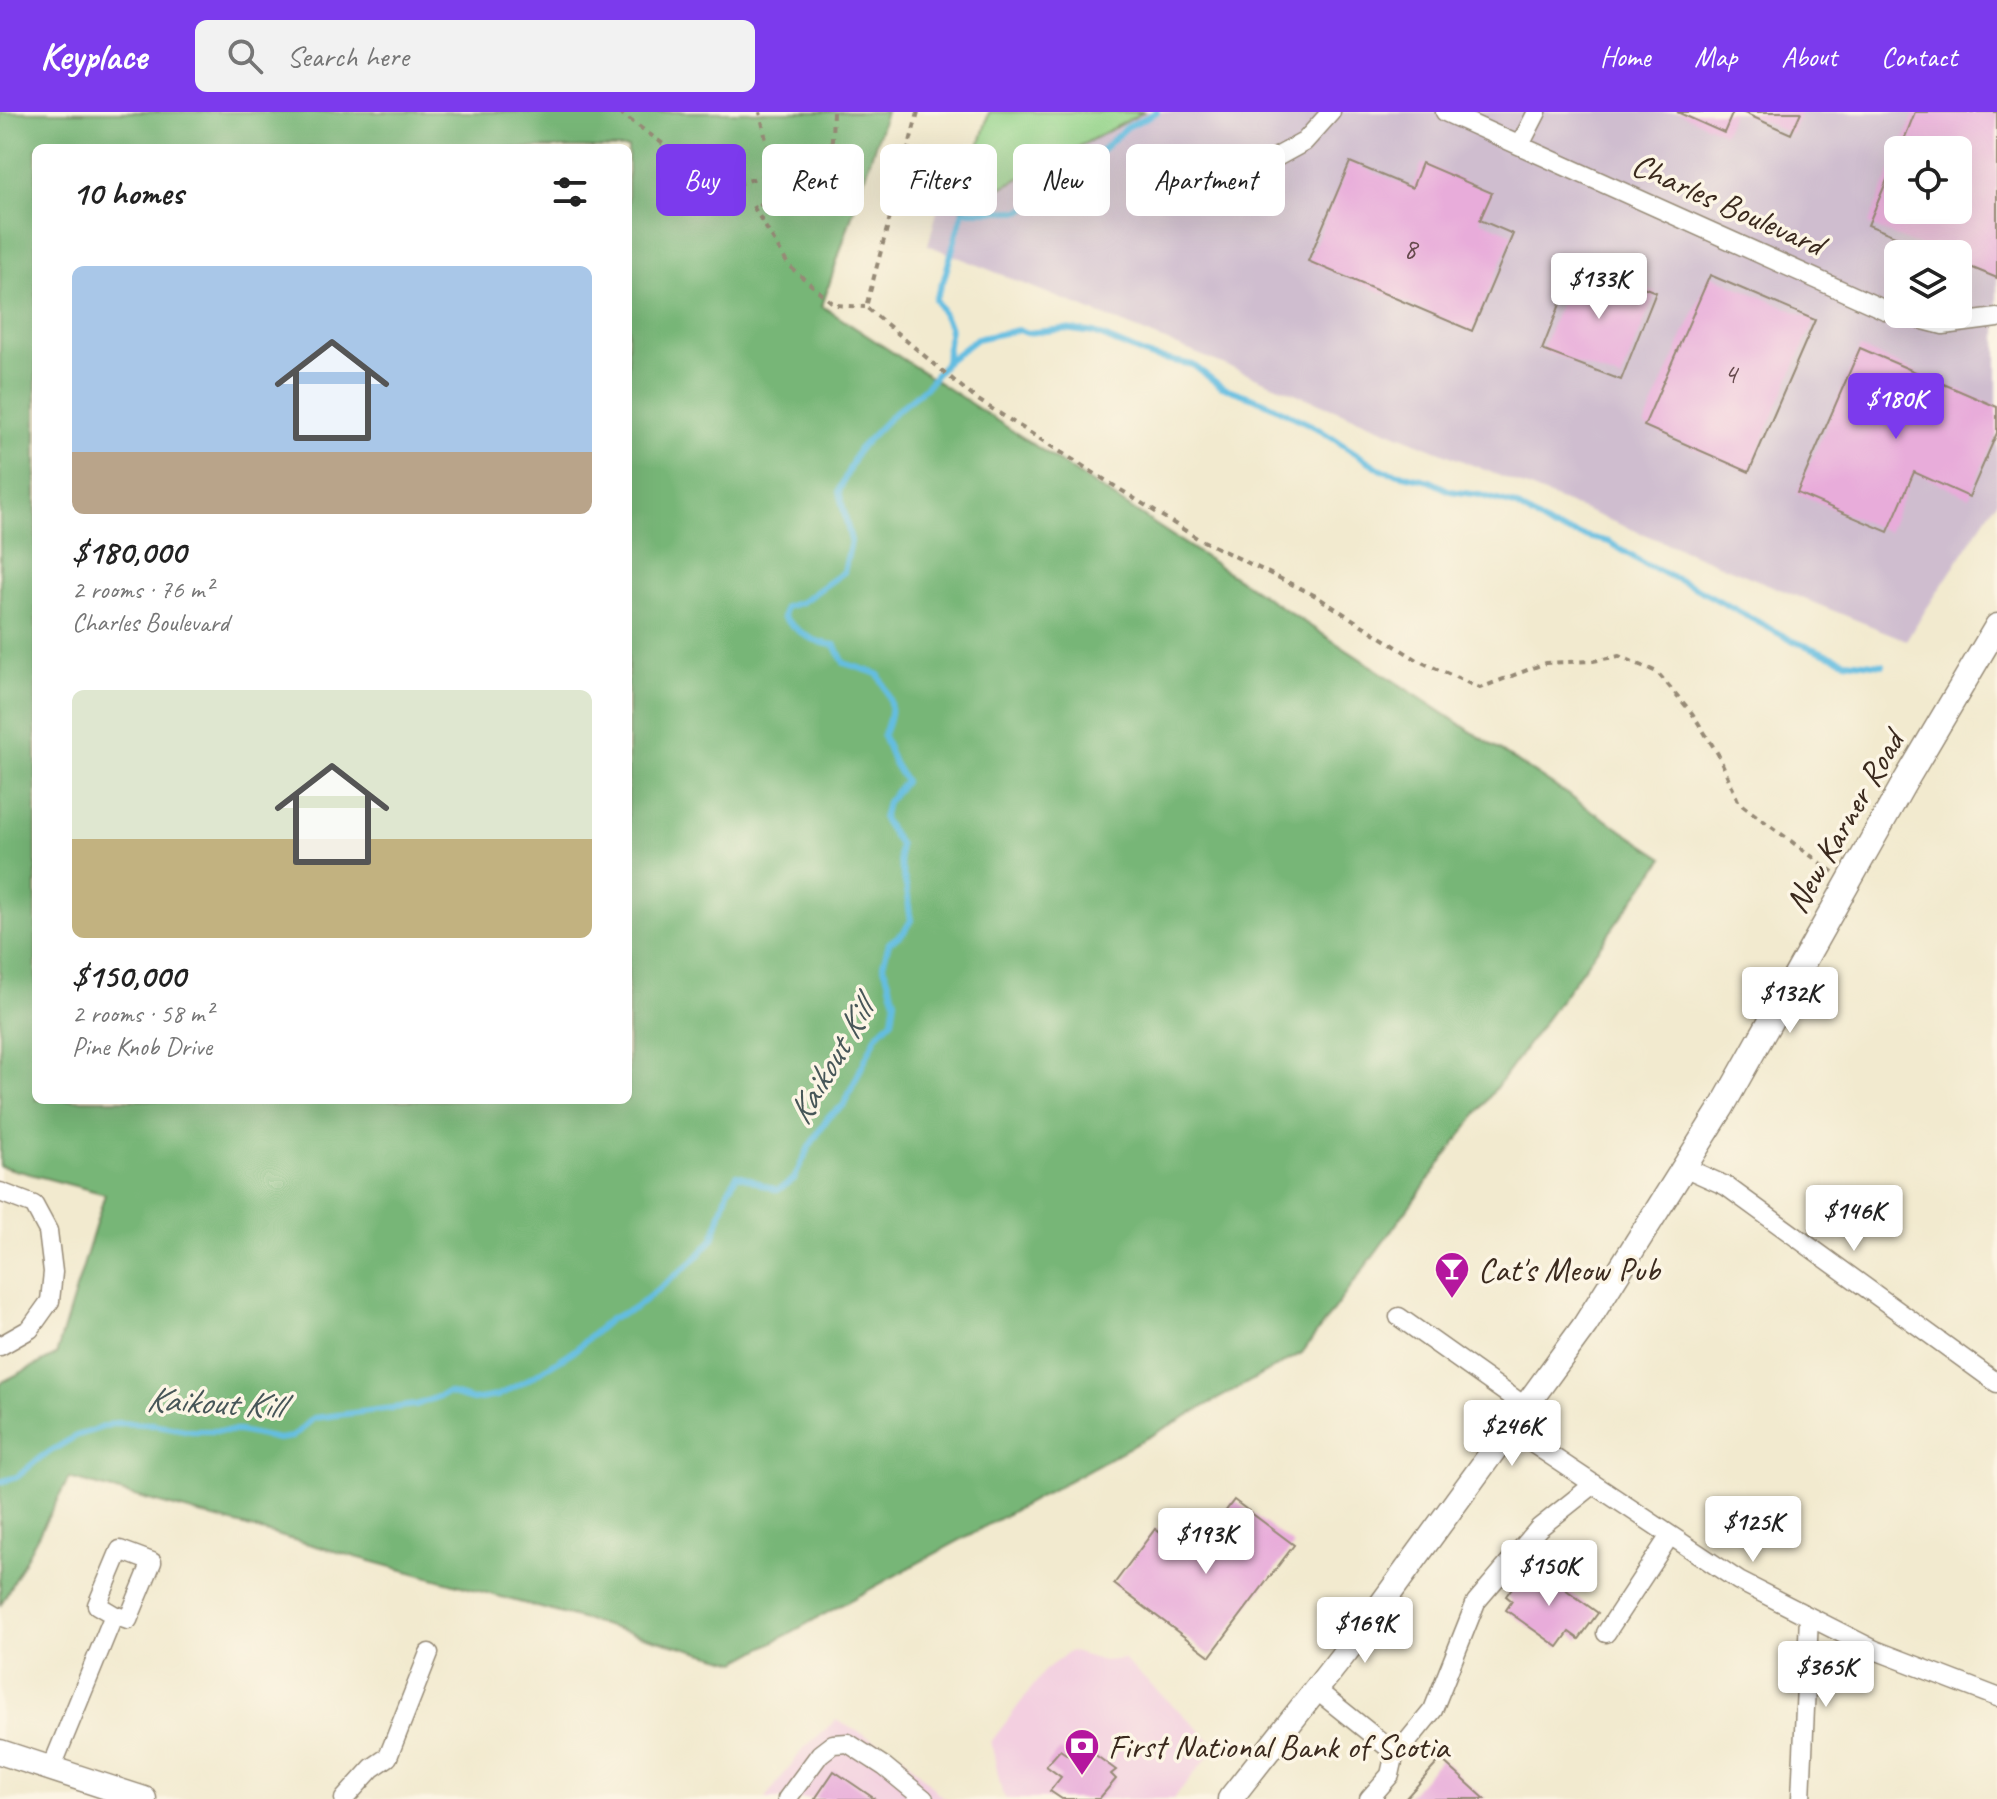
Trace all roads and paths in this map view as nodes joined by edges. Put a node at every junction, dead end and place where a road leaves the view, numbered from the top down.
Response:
1 (619, 112) edge
2 (760, 112) edge
3 (833, 112) edge
4 (918, 112) edge
5 (1331, 112) edge
6 (1445, 112) edge
7 (1537, 112) edge
8 (1520, 145) junction
9 (1285, 152) edge
10 (866, 307) junction
11 (1884, 310) edge
12 (1997, 318) edge
13 (1972, 321) edge
14 (1997, 626) edge
15 (1847, 883) junction
16 (1686, 1168) junction
17 (0, 1192) edge
18 (1399, 1317) dead end
19 (0, 1346) edge
20 (1997, 1383) edge
21 (1526, 1407) junction
22 (1511, 1429) junction
23 (1593, 1485) junction
24 (1669, 1537) junction
25 (114, 1615) dead end
26 (1809, 1617) junction
27 (1606, 1633) dead end
28 (429, 1653) dead end
29 (1315, 1689) junction
30 (1997, 1697) edge
31 (1396, 1748) junction
32 (0, 1752) edge
33 (51, 1769) junction
34 (144, 1799) edge
35 (344, 1799) edge
36 (787, 1799) edge
37 (924, 1799) edge
38 (1230, 1799) edge
39 (1369, 1799) edge
40 (1801, 1799) edge

1 - 2 path
3 - 10 path
4 - 10 path
5 - 9 street
6 - 8 street, Charles Boulevard
7 - 8 street
8 - 11 street, Charles Boulevard
10 - 15 path
12 - 13 street, Charles Boulevard
14 - 15 main road, New Karner Road
15 - 16 main road, New Karner Road
16 - 20 street
16 - 21 main road, New Karner Road
17 - 19 street
18 - 21 street
21 - 22 main road, New Karner Road
22 - 23 street
22 - 29 main road, New Karner Road
23 - 24 street
23 - 31 street
24 - 26 street
24 - 27 street
25 - 33 street
26 - 30 street
26 - 40 street
28 - 35 street
29 - 31 street
29 - 38 main road, New Karner Road
31 - 39 street
32 - 33 main road
33 - 34 main road
36 - 37 street

